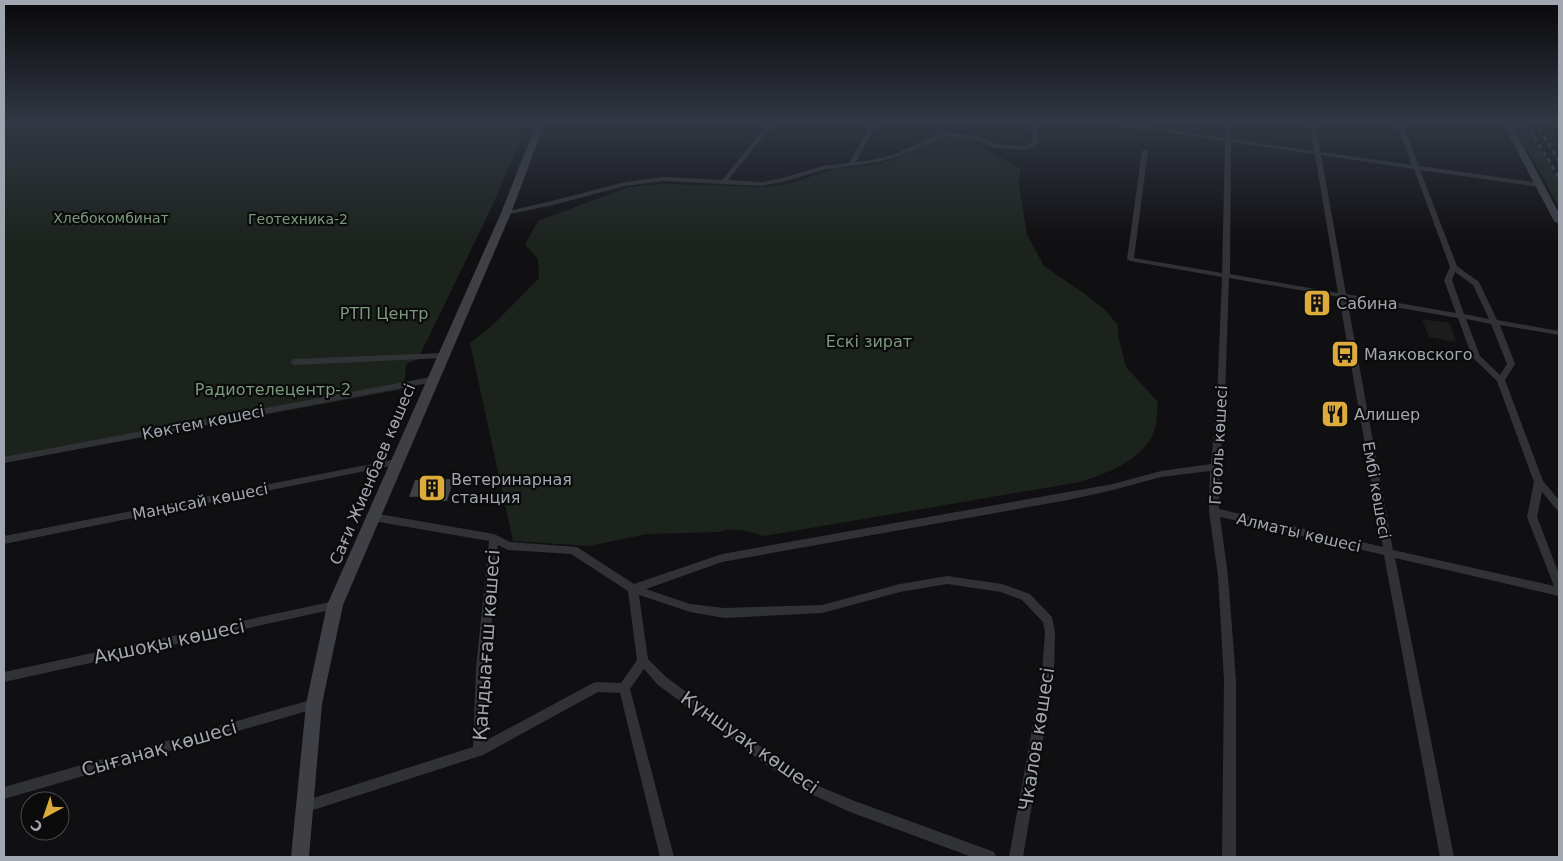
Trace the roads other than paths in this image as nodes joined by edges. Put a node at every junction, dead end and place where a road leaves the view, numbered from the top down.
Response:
1 (526, 162) edge
2 (740, 162) edge
3 (862, 162) edge
4 (1143, 162) edge
5 (1228, 162) edge
6 (1321, 162) edge
7 (1378, 162) edge
8 (1414, 162) edge
9 (1528, 162) edge
10 (852, 163) joint
11 (1416, 168) junction
12 (724, 182) junction
13 (1540, 185) junction
14 (506, 213) junction
15 (1559, 221) edge
16 (1130, 259) joint
17 (1454, 267) junction
18 (1226, 276) junction
19 (1343, 296) junction
20 (1461, 317) junction
21 (1495, 323) junction
22 (1559, 333) edge
23 (442, 356) junction
24 (294, 362) dead end
25 (431, 380) junction
26 (1501, 380) junction
27 (4, 460) edge
28 (397, 462) junction
29 (1214, 467) junction
30 (1539, 482) junction
31 (1559, 506) edge
32 (1214, 512) junction
33 (373, 517) junction
34 (494, 538) junction
35 (4, 540) edge
36 (1388, 553) junction
37 (1559, 587) edge
38 (633, 589) junction
39 (1559, 592) edge
40 (335, 604) junction
41 (644, 662) junction
42 (4, 677) edge
43 (624, 688) junction
44 (314, 704) junction
45 (479, 751) junction
46 (4, 793) edge
47 (304, 807) junction
48 (300, 857) edge
49 (667, 857) edge
50 (989, 857) edge
51 (1016, 857) edge
52 (1229, 857) edge
53 (1447, 857) edge

1 - 14 main road, Сағи Жиенбаев көшесі
2 - 12 street
3 - 10 street
4 - 16 street
5 - 18 street, Гоголь көшесі
6 - 19 street, Ембі көшесі
7 - 11 street
8 - 11 street
9 - 13 main road
10 - 12 street
11 - 13 street
11 - 17 street
12 - 14 street
13 - 15 main road
14 - 23 main road, Сағи Жиенбаев көшесі
16 - 18 street
17 - 20 street
17 - 21 street
18 - 19 street
18 - 29 street, Гоголь көшесі
19 - 20 street
19 - 36 street, Ембі көшесі
20 - 21 street
20 - 26 street
21 - 22 street
21 - 26 street
23 - 24 street
23 - 25 main road, Сағи Жиенбаев көшесі
25 - 27 street, Көктем көшесі
25 - 28 main road, Сағи Жиенбаев көшесі
26 - 30 street
28 - 33 main road, Сағи Жиенбаев көшесі
28 - 35 street, Маңысай көшесі
29 - 32 street, Гоголь көшесі
29 - 38 street
30 - 31 street
30 - 37 street
32 - 36 street, Алматы көшесі
32 - 52 street, Гоголь көшесі
33 - 34 street
33 - 40 main road, Сағи Жиенбаев көшесі
34 - 38 street
34 - 45 street, Қандыағаш көшесі
36 - 39 street, Алматы көшесі
36 - 53 street, Ембі көшесі
38 - 41 street
38 - 51 street, Чкалов көшесі
40 - 42 street, Ақшоқы көшесі
40 - 44 main road, Сағи Жиенбаев көшесі
41 - 43 street
41 - 50 street, Күншуақ көшесі
43 - 45 street, Қандыағаш көшесі
43 - 49 street
44 - 46 street, Сығанақ көшесі
44 - 47 main road, Сағи Жиенбаев көшесі
45 - 47 street, Қандыағаш көшесі
47 - 48 main road, Сағи Жиенбаев көшесі

